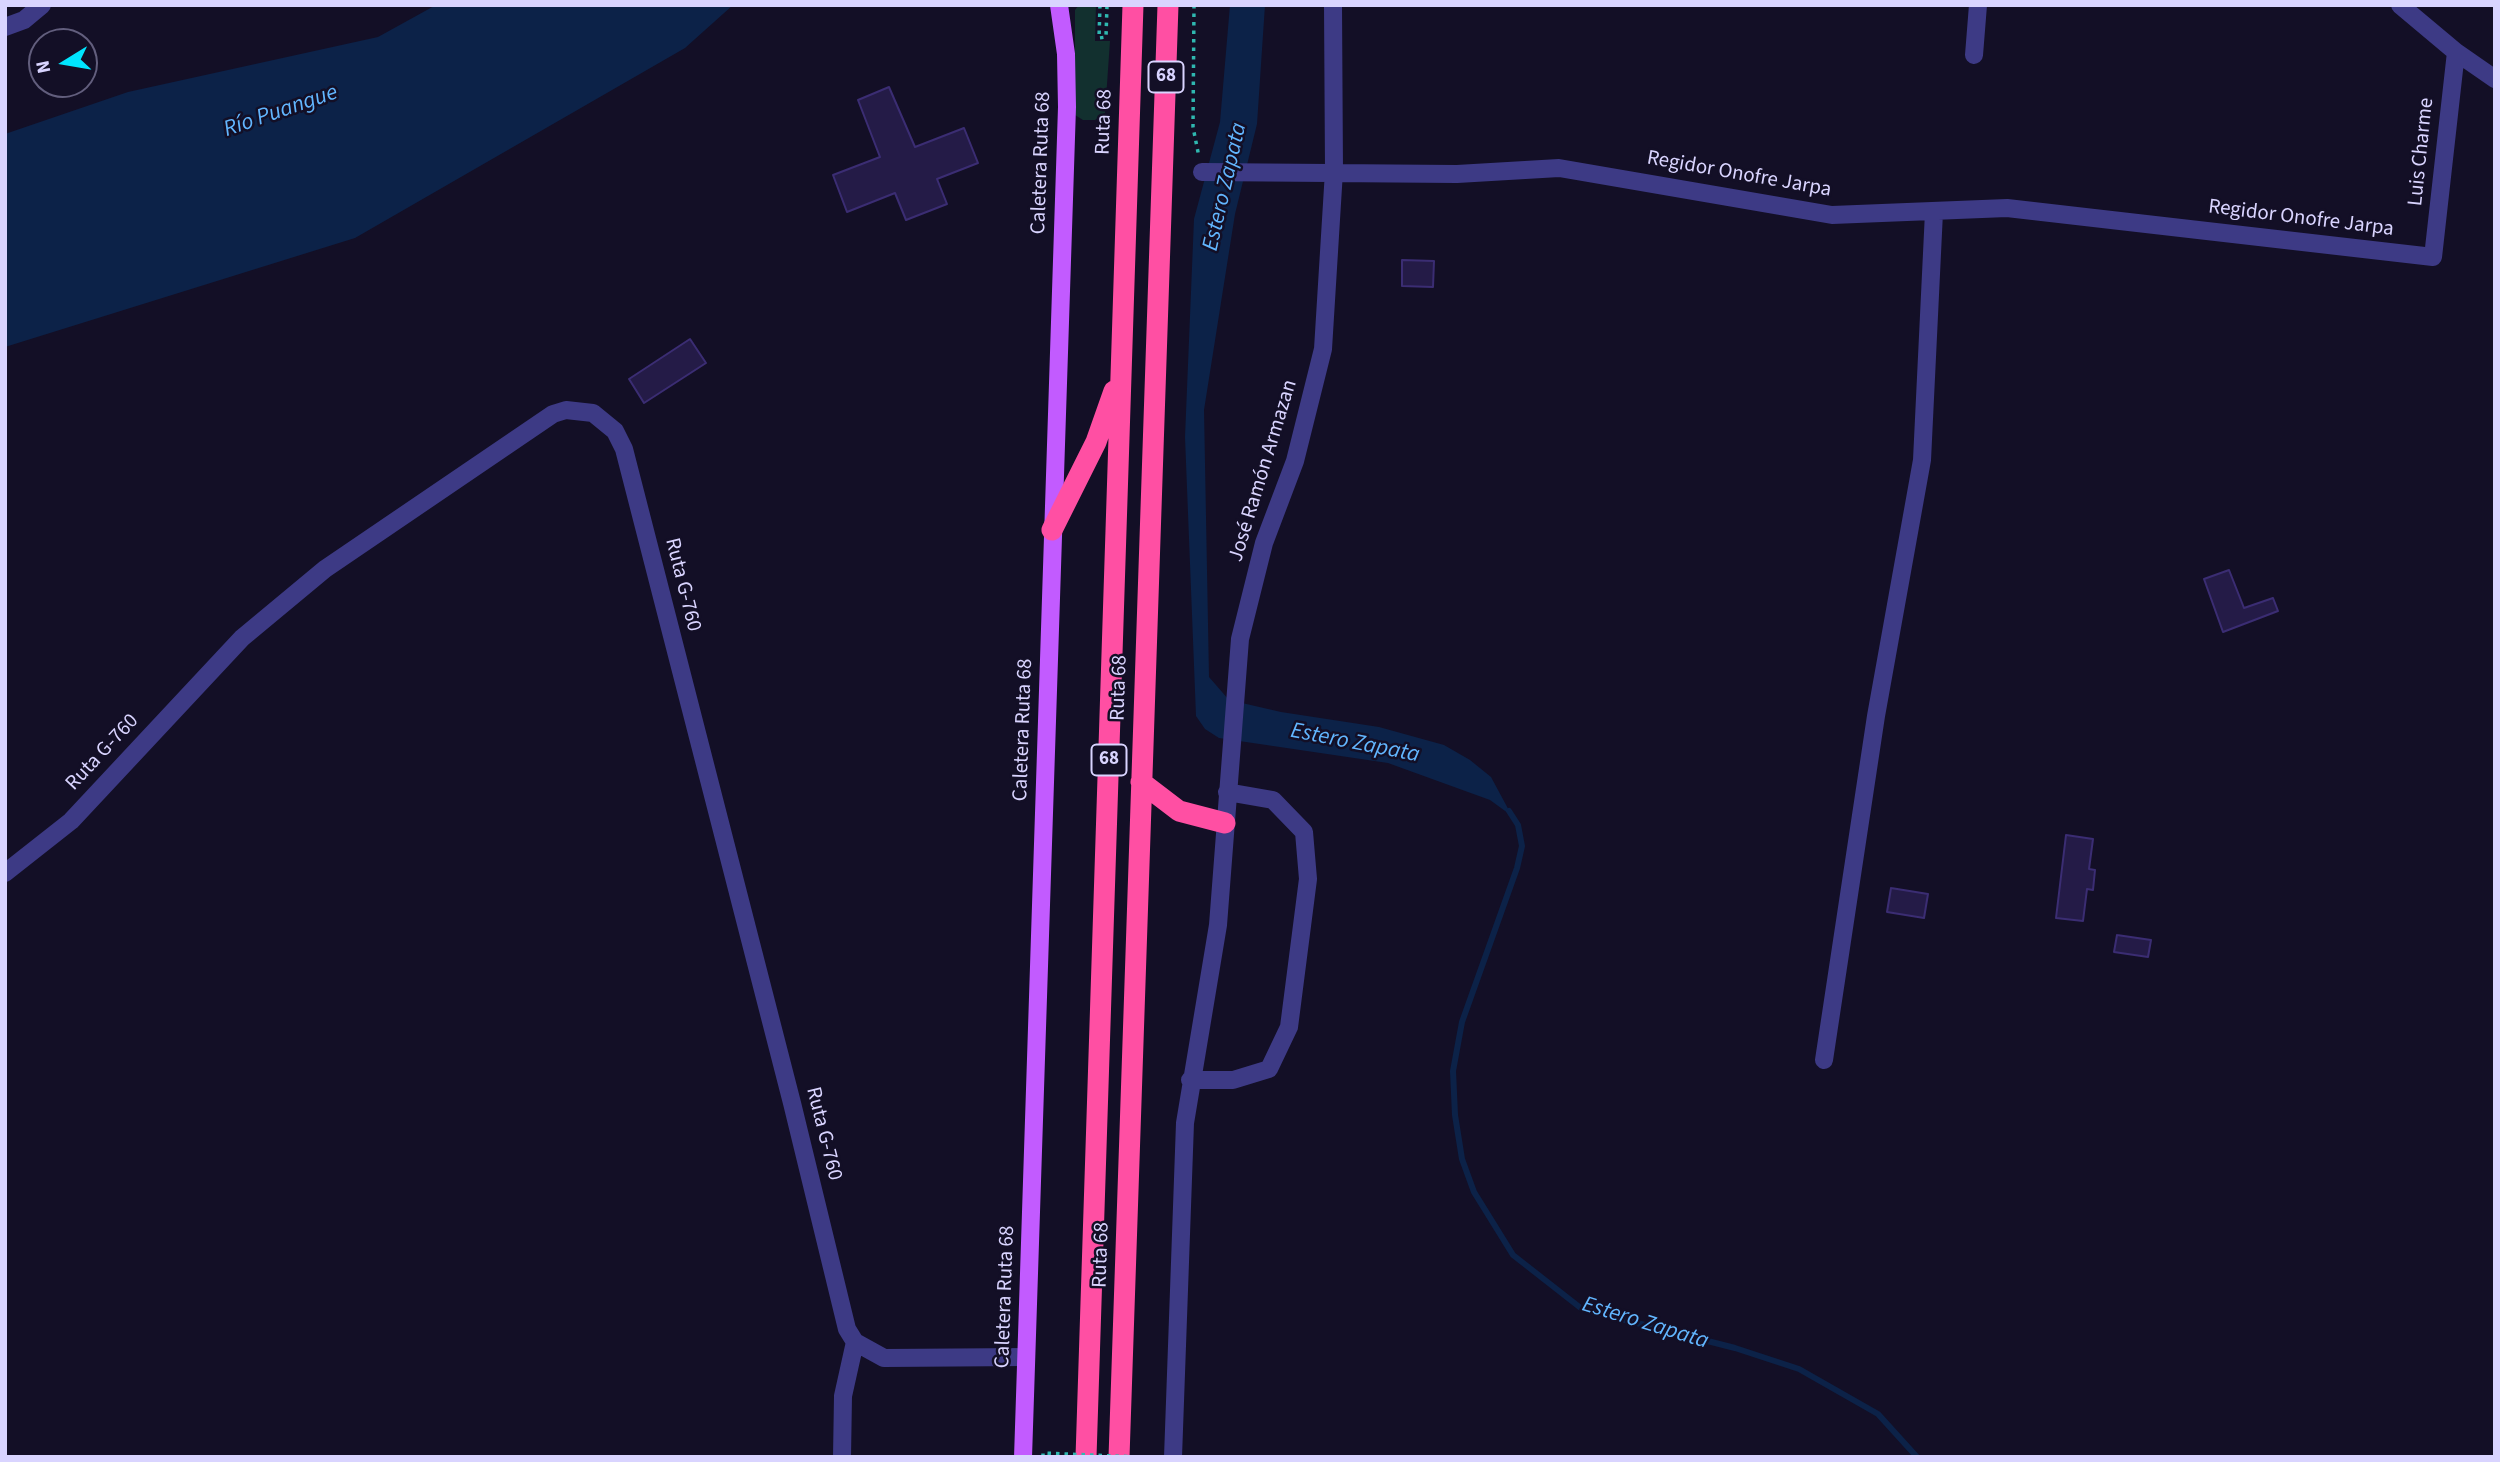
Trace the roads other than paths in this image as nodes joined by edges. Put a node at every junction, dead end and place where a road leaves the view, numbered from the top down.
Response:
1 (42, 5) edge
2 (1133, 5) edge
3 (1168, 5) edge
4 (1334, 5) edge
5 (1978, 5) edge
6 (2400, 5) edge
7 (1060, 6) edge
8 (5, 27) edge
9 (2456, 52) junction
10 (1974, 55) dead end
11 (2495, 79) edge
12 (1334, 171) junction
13 (1202, 172) road end
14 (1934, 212) junction
15 (2433, 257) joint
16 (1122, 365) junction
17 (1052, 530) junction
18 (1141, 782) junction
19 (1227, 792) junction
20 (1225, 823) junction
21 (5, 873) edge
22 (1824, 1060) dead end
23 (1190, 1080) junction
24 (855, 1342) junction
25 (1026, 1357) junction
26 (842, 1457) edge
27 (1023, 1457) edge
28 (1086, 1457) edge
29 (1119, 1457) edge
30 (1173, 1457) edge

1 - 8 street
2 - 16 highway, Ruta 68 / 68
3 - 18 highway, Ruta 68 / 68
4 - 12 street, José Ramón Armazan
5 - 10 street
6 - 9 street
7 - 17 main road, Caletera Ruta 68
9 - 11 street
9 - 15 street, Luis Charme
12 - 13 street, Regidor Onofre Jarpa
12 - 14 street, Regidor Onofre Jarpa
12 - 19 street, José Ramón Armazan
14 - 15 street, Regidor Onofre Jarpa
14 - 22 street
16 - 17 highway
16 - 28 highway, Ruta 68 / 68
17 - 25 main road, Caletera Ruta 68
18 - 20 highway
18 - 29 highway, Ruta 68 / 68
19 - 20 street, José Ramón Armazan
19 - 23 street
20 - 23 street
21 - 24 street, Ruta G-760
23 - 30 street
24 - 25 street
24 - 26 street
25 - 27 main road, Caletera Ruta 68

